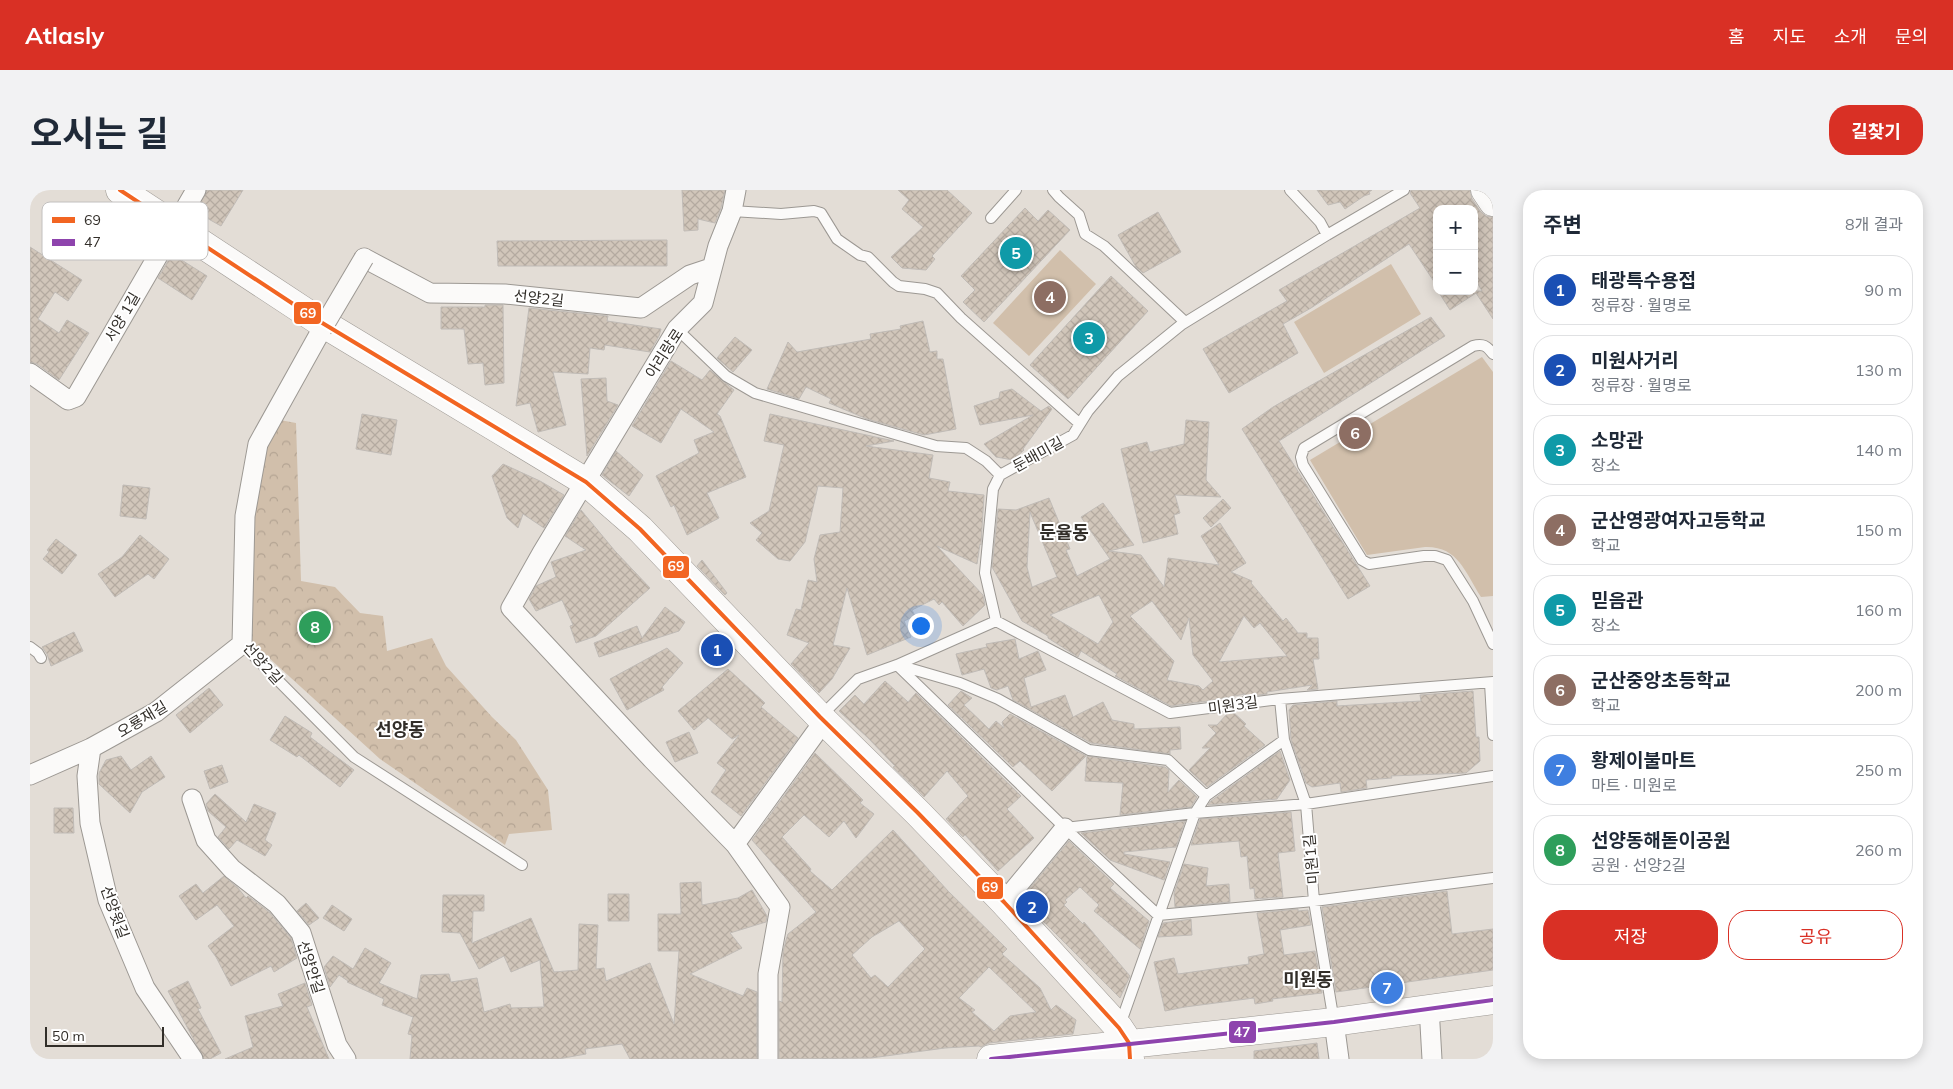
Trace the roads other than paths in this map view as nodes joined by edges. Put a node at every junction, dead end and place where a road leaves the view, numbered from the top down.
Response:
1 (120, 190) edge
2 (196, 190) edge
3 (736, 190) edge
4 (1016, 190) edge
5 (1053, 190) edge
6 (1290, 190) edge
7 (1404, 190) edge
8 (1485, 190) edge
9 (138, 202) edge
10 (189, 202) edge
11 (1493, 202) edge
12 (732, 212) junction
13 (991, 218) dead end
14 (1327, 235) junction
15 (208, 248) edge
16 (155, 260) edge
17 (711, 268) junction
18 (1185, 322) junction
19 (677, 329) junction
20 (1493, 354) edge
21 (30, 373) edge
22 (1080, 424) junction
23 (1000, 475) junction
24 (586, 482) junction
25 (996, 621) junction
26 (242, 644) junction
27 (1493, 644) edge
28 (30, 647) edge
29 (41, 658) dead end
30 (897, 665) junction
31 (1492, 682) edge
32 (1280, 699) junction
33 (820, 717) junction
34 (1493, 736) edge
35 (1284, 740) junction
36 (91, 748) junction
37 (30, 775) edge
38 (1493, 776) edge
39 (1206, 796) junction
40 (192, 799) dead end
41 (1306, 804) junction
42 (1195, 812) junction
43 (1064, 828) junction
44 (735, 844) junction
45 (522, 865) dead end
46 (1493, 878) edge
47 (1314, 901) junction
48 (1004, 902) junction
49 (1158, 915) junction
50 (1493, 1000) edge
51 (1430, 1007) junction
52 (1334, 1022) junction
53 (1125, 1047) edge
54 (194, 1059) edge
55 (346, 1059) edge
56 (768, 1059) edge
57 (992, 1059) edge
58 (1338, 1059) edge
59 (1432, 1059) edge

1 - 9 street
2 - 10 street, 서양 1길
3 - 12 street, 아리랑로
4 - 13 lane
5 - 18 lane
6 - 14 lane
7 - 14 lane, 둔배미길
8 - 11 street
12 - 17 street, 아리랑로
12 - 22 lane
14 - 18 lane, 둔배미길
15 - 24 street
16 - 21 street, 서양 1길
17 - 19 street, 아리랑로
17 - 26 street, 선양2길, bridge
18 - 22 lane, 둔배미길
19 - 23 lane
19 - 24 street, 아리랑로
20 - 27 lane
22 - 23 lane, 둔배미길
23 - 25 lane, 둔배미길
24 - 33 street
24 - 44 street, 아리랑로
25 - 30 lane
25 - 32 lane, 미원3길
26 - 36 street, 오룡재길
26 - 45 lane, 선양2길
28 - 29 lane
30 - 33 lane
30 - 39 lane
30 - 43 lane
31 - 32 lane, 미원3길
31 - 34 lane
32 - 35 lane, 미원1길
33 - 44 street
33 - 48 street
35 - 39 lane
35 - 41 lane, 미원1길
36 - 37 street, 오룡재길
36 - 54 street, 선양윗길
38 - 41 lane
39 - 42 lane
40 - 55 street, 선양안길
41 - 42 lane
41 - 47 lane, 미원1길
42 - 43 lane
42 - 49 lane
43 - 48 street
43 - 49 lane
44 - 56 street
46 - 47 lane
47 - 49 lane
47 - 52 lane, 미원1길
48 - 53 street
49 - 53 lane
50 - 51 street
51 - 52 street
51 - 59 street
52 - 53 street
52 - 58 street
53 - 57 street

